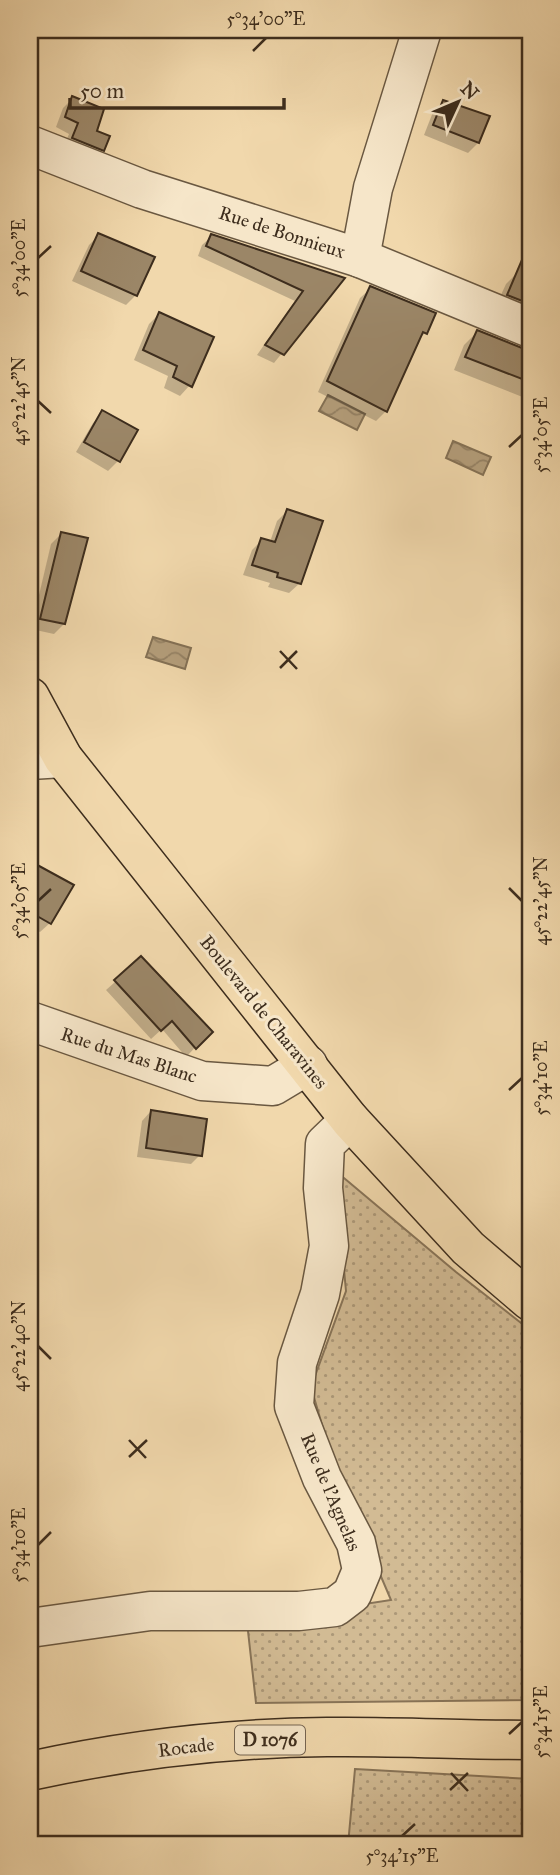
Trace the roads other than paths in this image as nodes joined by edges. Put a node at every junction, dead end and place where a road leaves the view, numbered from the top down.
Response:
1 (422, 30) edge
2 (30, 145) edge
3 (360, 258) junction
4 (530, 328) edge
5 (30, 697) edge
6 (46, 759) edge
7 (30, 1021) edge
8 (308, 1065) junction
9 (350, 1120) junction
10 (530, 1301) edge
11 (30, 1628) edge
12 (524, 1741) edge
13 (30, 1771) edge

1 - 3 street
2 - 3 street, Rue de Bonnieux
3 - 4 street, Rue de Bonnieux
5 - 6 main road, Boulevard de Charavines
6 - 8 main road, Boulevard de Charavines
7 - 8 street, Rue du Mas Blanc
8 - 9 main road, Boulevard de Charavines
9 - 10 main road, Boulevard de Charavines
9 - 11 street, Rue de l'Agnelas
12 - 13 main road, Rocade / D 1076

